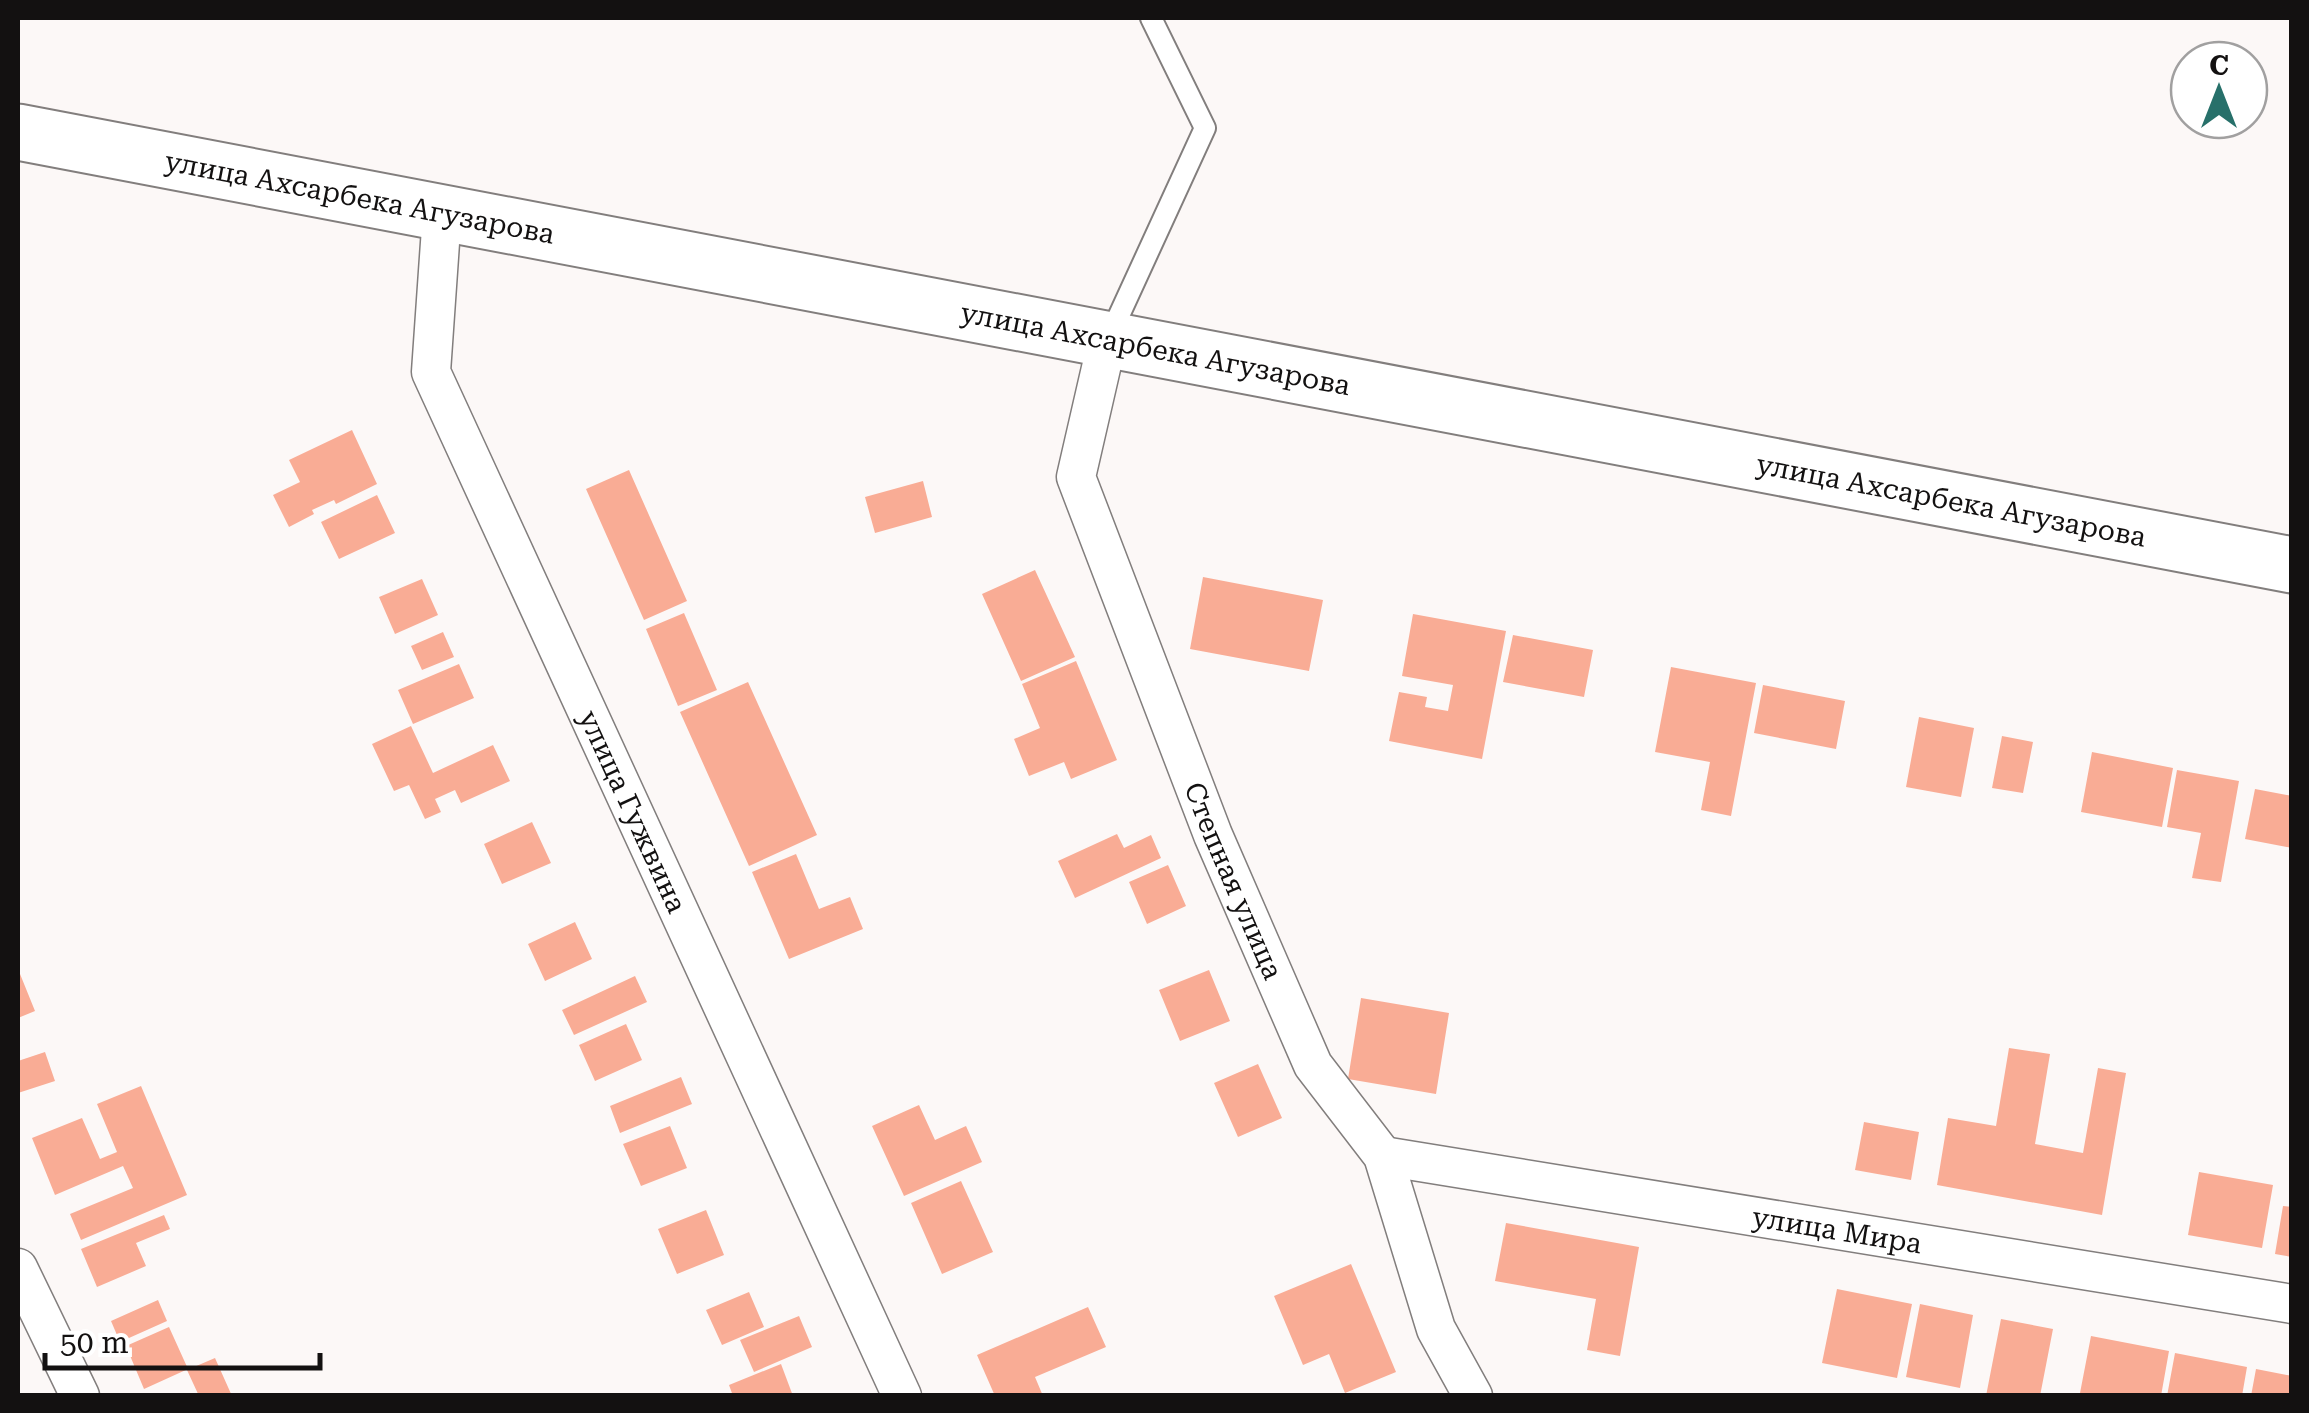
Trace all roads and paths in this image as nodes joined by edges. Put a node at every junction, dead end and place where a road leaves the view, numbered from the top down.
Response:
1 (1151, 18) edge
2 (18, 132) edge
3 (442, 214) junction
4 (1107, 342) junction
5 (2292, 565) edge
6 (1383, 1156) junction
7 (18, 1268) edge
8 (2292, 1304) edge
9 (80, 1396) edge
10 (902, 1396) edge
11 (1473, 1396) edge

1 - 4 lane
2 - 3 street, улица Ахсарбека Агузарова
3 - 4 street, улица Ахсарбека Агузарова
3 - 10 street, улица Гужвина
4 - 5 street, улица Ахсарбека Агузарова
4 - 6 street, Степная улица
6 - 8 street, улица Мира
6 - 11 street, Степная улица
7 - 9 street

